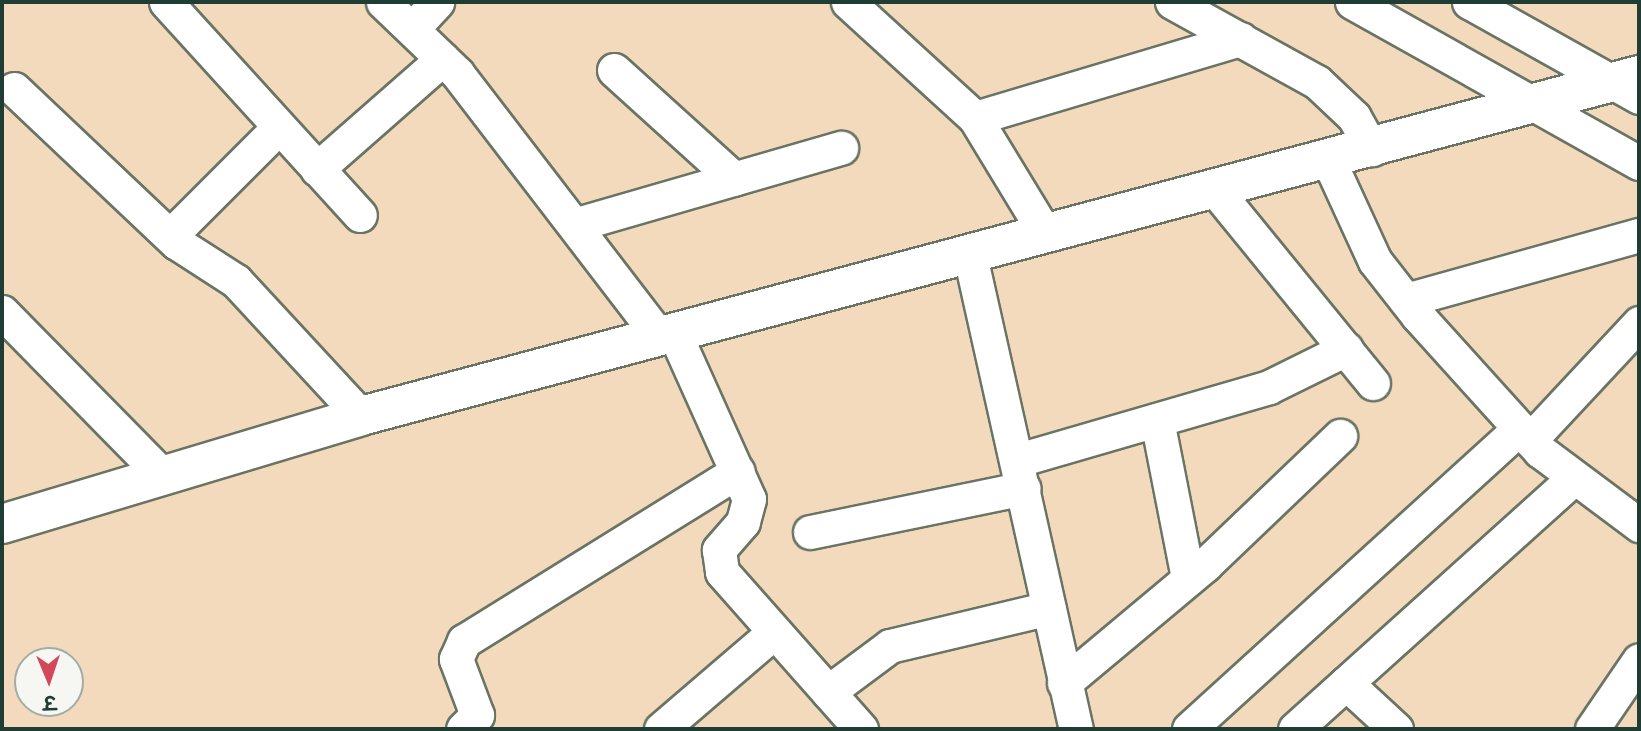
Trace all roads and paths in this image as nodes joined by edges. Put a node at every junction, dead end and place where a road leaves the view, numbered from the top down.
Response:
1 (166, 2) edge
2 (383, 2) edge
3 (437, 2) edge
4 (848, 2) edge
5 (1172, 2) edge
6 (1352, 2) edge
7 (1469, 2) edge
8 (412, 29) junction
9 (1240, 40) junction
10 (442, 59) junction
11 (614, 70) dead end
12 (1623, 85) edge
13 (14, 89) dead end
14 (1547, 103) junction
15 (975, 118) junction
16 (278, 128) junction
17 (841, 148) dead end
18 (1372, 149) junction
19 (1328, 159) junction
20 (1639, 163) edge
21 (317, 169) junction
22 (734, 179) junction
23 (1213, 187) junction
24 (360, 215) dead end
25 (577, 224) junction
26 (1043, 230) junction
27 (1639, 235) edge
28 (170, 236) junction
29 (969, 251) junction
30 (1406, 300) junction
31 (2, 312) edge
32 (1639, 323) edge
33 (666, 334) junction
34 (1346, 349) junction
35 (1373, 383) dead end
36 (360, 416) junction
37 (1157, 420) junction
38 (1525, 434) junction
39 (1340, 436) dead end
40 (738, 471) junction
41 (1021, 474) junction
42 (162, 475) junction
43 (1573, 479) junction
44 (2, 524) edge
45 (1639, 525) edge
46 (810, 532) dead end
47 (1188, 578) junction
48 (1049, 608) junction
49 (774, 632) junction
50 (1639, 660) edge
51 (1064, 682) junction
52 (1346, 682) junction
53 (828, 692) junction
54 (463, 729) edge
55 (662, 729) edge
56 (861, 729) edge
57 (1076, 729) edge
58 (1189, 729) edge
59 (1295, 729) edge
60 (1396, 729) edge
61 (1592, 729) edge

1 - 16 street
2 - 8 street
3 - 8 street
4 - 15 street
5 - 9 street
6 - 14 street
7 - 12 street
8 - 10 street
9 - 15 street
9 - 18 street
10 - 21 street
10 - 25 street
11 - 22 street
12 - 14 main road
13 - 28 street
14 - 18 main road
14 - 20 street
15 - 26 street
16 - 21 street
16 - 28 street
17 - 22 street
18 - 19 main road
19 - 23 main road
19 - 30 street
21 - 24 street
22 - 25 street
23 - 26 main road
23 - 34 street
25 - 33 street
26 - 29 main road
27 - 30 street
28 - 36 street
29 - 33 main road
29 - 41 street
30 - 38 street
31 - 42 street
32 - 38 street
33 - 36 main road
33 - 40 street
34 - 35 street
34 - 37 street
36 - 42 main road
37 - 41 street
37 - 47 street
38 - 43 street
38 - 58 street
39 - 47 street
40 - 49 street
40 - 54 street
41 - 46 street
41 - 48 street
42 - 44 main road
43 - 45 street
43 - 52 street
47 - 51 street
48 - 51 street
48 - 53 street
49 - 53 street
49 - 55 street
50 - 61 street
51 - 57 street
52 - 59 street
52 - 60 street
53 - 56 street

